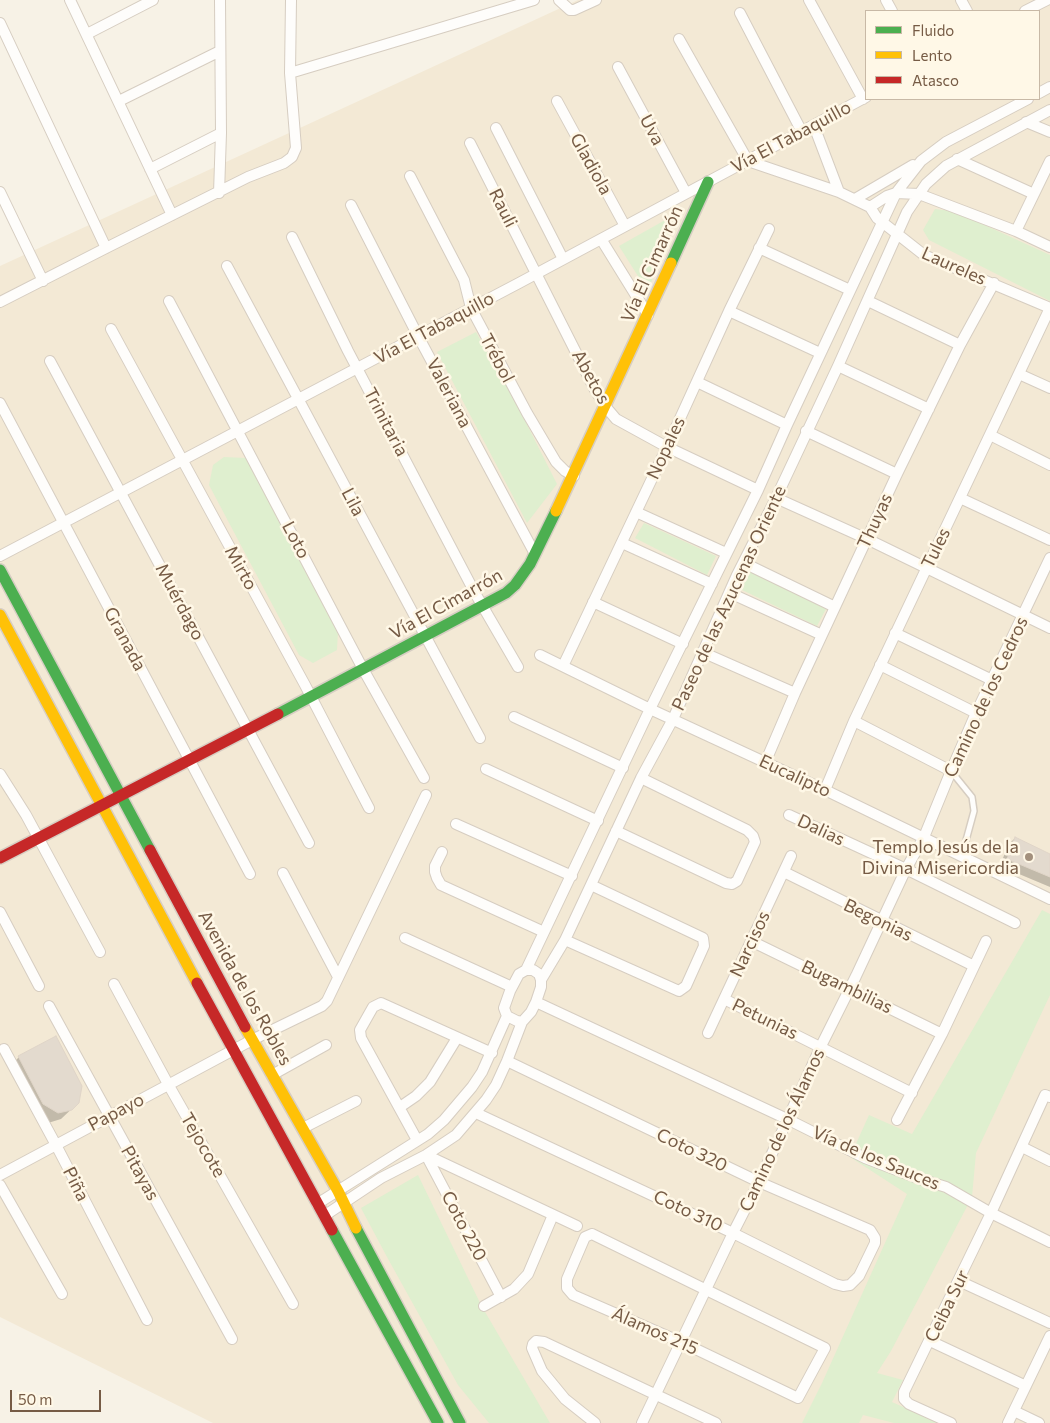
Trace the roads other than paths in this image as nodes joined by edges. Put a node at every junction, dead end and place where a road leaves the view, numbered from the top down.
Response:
1 (70, 0) edge
2 (153, 0) edge
3 (220, 0) edge
4 (291, 0) edge
5 (534, 0) edge
6 (559, 0) edge
7 (596, 0) edge
8 (809, 0) edge
9 (1042, 1) edge
10 (1027, 10) edge
11 (740, 12) dead end
12 (0, 23) edge
13 (87, 34) junction
14 (679, 39) dead end
15 (220, 51) junction
16 (618, 67) dead end
17 (290, 73) junction
18 (864, 98) edge
19 (1026, 100) edge
20 (119, 101) junction
21 (557, 102) dead end
22 (1050, 110) edge
23 (1026, 122) junction
24 (814, 126) junction
25 (496, 128) dead end
26 (802, 132) junction
27 (1050, 132) edge
28 (221, 133) junction
29 (470, 143) dead end
30 (957, 159) junction
31 (748, 161) junction
32 (920, 161) junction
33 (1050, 161) edge
34 (150, 169) junction
35 (410, 176) dead end
36 (708, 182) junction
37 (0, 192) edge
38 (839, 192) junction
39 (219, 193) junction
40 (686, 193) junction
41 (896, 193) junction
42 (918, 194) junction
43 (1034, 194) junction
44 (855, 199) junction
45 (351, 205) dead end
46 (870, 207) junction
47 (172, 215) junction
48 (883, 223) junction
49 (625, 226) junction
50 (770, 229) dead end
51 (1016, 231) junction
52 (897, 234) junction
53 (292, 237) dead end
54 (601, 239) junction
55 (1050, 247) edge
56 (106, 248) junction
57 (759, 248) junction
58 (563, 259) junction
59 (227, 266) dead end
60 (537, 273) junction
61 (43, 281) junction
62 (994, 284) junction
63 (850, 290) junction
64 (169, 301) dead end
65 (868, 301) junction
66 (0, 302) edge
67 (471, 308) junction
68 (1050, 308) edge
69 (728, 312) junction
70 (648, 315) junction
71 (111, 329) dead end
72 (418, 336) junction
73 (960, 346) junction
74 (820, 353) junction
75 (50, 361) dead end
76 (838, 366) junction
77 (358, 367) junction
78 (1019, 374) junction
79 (697, 382) junction
80 (1050, 388) edge
81 (298, 399) junction
82 (0, 403) edge
83 (605, 406) junction
84 (929, 409) junction
85 (786, 425) junction
86 (238, 431) junction
87 (806, 431) junction
88 (990, 435) junction
89 (667, 447) junction
90 (182, 460) junction
91 (1050, 465) edge
92 (896, 474) junction
93 (574, 476) junction
94 (758, 490) junction
95 (121, 492) junction
96 (776, 498) junction
97 (960, 498) junction
98 (636, 512) junction
99 (64, 523) junction
100 (866, 539) junction
101 (1050, 540) edge
102 (622, 543) junction
103 (726, 553) junction
104 (535, 554) junction
105 (0, 556) edge
106 (1050, 558) edge
107 (744, 562) junction
108 (926, 568) junction
109 (0, 570) edge
110 (712, 584) junction
111 (730, 593) junction
112 (593, 602) junction
113 (483, 606) junction
114 (835, 607) junction
115 (0, 615) edge
116 (1024, 616) junction
117 (1050, 628) edge
118 (895, 633) junction
119 (822, 635) junction
120 (425, 636) junction
121 (683, 644) junction
122 (702, 652) junction
123 (540, 655) dead end
124 (880, 665) junction
125 (563, 666) junction
126 (518, 667) dead end
127 (364, 669) junction
128 (992, 680) junction
129 (795, 693) junction
130 (310, 696) junction
131 (650, 709) junction
132 (976, 713) junction
133 (514, 717) dead end
134 (673, 720) junction
135 (854, 721) junction
136 (249, 728) junction
137 (480, 738) dead end
138 (190, 760) junction
139 (765, 763) junction
140 (486, 768) dead end
141 (623, 768) junction
142 (951, 771) junction
143 (0, 774) edge
144 (424, 778) dead end
145 (641, 778) junction
146 (825, 790) junction
147 (121, 795) junction
148 (426, 795) dead end
149 (102, 804) junction
150 (369, 808) dead end
151 (418, 811) junction
152 (789, 815) dead end
153 (429, 816) dead end
154 (598, 821) junction
155 (456, 824) dead end
156 (616, 831) junction
157 (924, 837) junction
158 (37, 838) junction
159 (309, 843) dead end
160 (442, 852) dead end
161 (792, 856) dead end
162 (962, 856) junction
163 (0, 858) edge
164 (906, 869) junction
165 (784, 872) junction
166 (250, 874) dead end
167 (283, 874) dead end
168 (572, 876) junction
169 (591, 885) junction
170 (1050, 899) edge
171 (0, 912) edge
172 (881, 922) junction
173 (1015, 923) dead end
174 (544, 932) junction
175 (405, 938) dead end
176 (566, 940) junction
177 (751, 941) junction
178 (986, 941) dead end
179 (100, 952) dead end
180 (974, 966) junction
181 (526, 970) junction
182 (338, 977) junction
183 (542, 980) junction
184 (114, 984) dead end
185 (39, 986) dead end
186 (512, 987) junction
187 (850, 988) junction
188 (724, 999) junction
189 (536, 1002) junction
190 (49, 1006) dead end
191 (507, 1016) junction
192 (522, 1022) junction
193 (708, 1033) dead end
194 (942, 1034) junction
195 (457, 1038) junction
196 (252, 1040) junction
197 (326, 1045) dead end
198 (821, 1046) junction
199 (4, 1049) dead end
200 (233, 1050) junction
201 (492, 1053) junction
202 (507, 1062) junction
203 (272, 1075) junction
204 (168, 1084) junction
205 (912, 1093) junction
206 (1048, 1096) edge
207 (356, 1101) dead end
208 (400, 1106) junction
209 (476, 1113) junction
210 (108, 1116) junction
211 (787, 1119) junction
212 (444, 1120) junction
213 (897, 1120) dead end
214 (303, 1128) junction
215 (456, 1135) junction
216 (418, 1140) junction
217 (56, 1145) junction
218 (1022, 1147) junction
219 (426, 1155) junction
220 (1050, 1161) edge
221 (0, 1175) edge
222 (759, 1182) junction
223 (0, 1185) edge
224 (338, 1192) junction
225 (317, 1204) junction
226 (344, 1204) junction
227 (992, 1213) junction
228 (553, 1215) junction
229 (324, 1216) junction
230 (577, 1226) dead end
231 (733, 1232) junction
232 (875, 1238) joint
233 (1050, 1242) edge
234 (959, 1281) junction
235 (706, 1290) junction
236 (62, 1294) dead end
237 (502, 1297) junction
238 (294, 1304) dead end
239 (484, 1306) dead end
240 (147, 1320) dead end
241 (1050, 1323) edge
242 (1050, 1336) edge
243 (232, 1339) dead end
244 (930, 1341) junction
245 (681, 1342) junction
246 (1046, 1355) edge
247 (1026, 1386) junction
248 (656, 1394) junction
249 (1014, 1411) junction
250 (438, 1423) edge
251 (460, 1423) edge
252 (595, 1423) edge
253 (642, 1423) edge
254 (716, 1423) edge
255 (951, 1423) edge
256 (1008, 1423) edge
257 (1039, 1423) edge

1 - 13 street
2 - 13 street
3 - 15 street
4 - 17 street
5 - 17 street
6 - 7 street
8 - 18 street
9 - 10 street
11 - 26 street
12 - 56 street
13 - 20 street
14 - 31 street
15 - 20 street
15 - 28 street
16 - 40 street, Uva
17 - 39 street
18 - 24 street, Vía El Tabaquillo
19 - 32 street
20 - 34 street
21 - 49 street, Gladiola
22 - 23 street, Paseo de las Azucenas Oriente
23 - 27 street
23 - 30 street, Paseo de las Azucenas Oriente
24 - 26 street, Vía El Tabaquillo
24 - 38 street
25 - 58 street
26 - 31 street, Vía El Tabaquillo
28 - 34 street
28 - 39 street
29 - 60 street, Rauli
30 - 42 street, Paseo de las Azucenas Oriente
30 - 43 street
31 - 36 street, Vía El Tabaquillo
31 - 38 street, Laureles
32 - 41 street
32 - 44 street
33 - 43 street
34 - 47 street
35 - 67 street, Trébol
36 - 40 street, Vía El Tabaquillo
36 - 70 street, Vía El Cimarrón
37 - 61 street
38 - 44 street, Laureles
39 - 47 street
40 - 49 street, Vía El Tabaquillo
41 - 42 street
41 - 46 street
41 - 48 street, Paseo de las Azucenas Oriente
42 - 51 street
42 - 52 street, Paseo de las Azucenas Oriente
43 - 51 street
44 - 46 street, Laureles
45 - 72 street, Valeriana
46 - 48 street, Laureles
47 - 56 street
48 - 52 street, Laureles
48 - 63 street, Paseo de las Azucenas Oriente
49 - 54 street, Vía El Tabaquillo
50 - 57 street, Nopales
51 - 55 street
52 - 62 street, Laureles
52 - 65 street, Paseo de las Azucenas Oriente
53 - 77 street, Trinitaria
54 - 58 street, Vía El Tabaquillo
54 - 70 street
56 - 61 street
57 - 63 street
57 - 69 street, Nopales
58 - 60 street, Vía El Tabaquillo
59 - 81 street, Lila
60 - 67 street, Vía El Tabaquillo
60 - 83 street, Abetos
61 - 66 street
62 - 68 street, Laureles
62 - 73 street, Thuyas
63 - 74 street, Paseo de las Azucenas Oriente
64 - 86 street, Loto
65 - 73 street
65 - 76 street, Paseo de las Azucenas Oriente
67 - 72 street, Vía El Tabaquillo
67 - 93 street, Trébol
68 - 78 street, Tules
69 - 74 street
69 - 79 street, Nopales
70 - 83 street, Vía El Cimarrón
71 - 90 street, Mirto
72 - 77 street, Vía El Tabaquillo
72 - 104 street, Valeriana
73 - 84 street, Thuyas
74 - 85 street, Paseo de las Azucenas Oriente
75 - 95 street, Muérdago
76 - 84 street
76 - 87 street, Paseo de las Azucenas Oriente
77 - 81 street, Vía El Tabaquillo
77 - 113 street, Trinitaria
78 - 80 street
78 - 88 street, Tules
79 - 85 street
79 - 89 street, Nopales
81 - 86 street, Vía El Tabaquillo
81 - 120 street, Lila
82 - 99 street, Granada
83 - 89 street, Abetos
83 - 93 street, Vía El Cimarrón
84 - 92 street, Thuyas
85 - 94 street, Paseo de las Azucenas Oriente
86 - 90 street, Vía El Tabaquillo
86 - 127 street, Loto
87 - 92 street
87 - 96 street, Paseo de las Azucenas Oriente
88 - 91 street
88 - 97 street, Tules
89 - 94 street, Abetos
89 - 98 street, Nopales
90 - 95 street, Vía El Tabaquillo
90 - 130 street, Mirto
92 - 100 street, Thuyas
93 - 104 street, Vía El Cimarrón
94 - 103 street, Paseo de las Azucenas Oriente
95 - 99 street, Vía El Tabaquillo
95 - 136 street, Muérdago
96 - 100 street
96 - 107 street, Paseo de las Azucenas Oriente
97 - 101 street
97 - 108 street, Tules
98 - 102 street, Nopales
98 - 103 street
99 - 105 street, Vía El Tabaquillo
99 - 138 street, Granada
100 - 108 street
100 - 114 street, Thuyas
102 - 110 street
102 - 112 street, Nopales
103 - 110 street, Paseo de las Azucenas Oriente
104 - 113 street, Vía El Cimarrón
106 - 116 street, Camino de los Cedros
107 - 111 street, Paseo de las Azucenas Oriente
107 - 114 street
108 - 116 street
108 - 118 street, Tules
109 - 147 street, Avenida de los Robles
110 - 121 street, Paseo de las Azucenas Oriente
111 - 119 street
111 - 122 street, Paseo de las Azucenas Oriente
112 - 121 street
112 - 125 street, Nopales
113 - 120 street, Vía El Cimarrón
113 - 126 street, Trinitaria
114 - 119 street, Thuyas
115 - 149 street
116 - 117 street
116 - 128 street, Camino de los Cedros
118 - 124 street, Tules
118 - 128 street
119 - 129 street, Thuyas
120 - 127 street, Vía El Cimarrón
120 - 137 street, Lila
121 - 131 street, Paseo de las Azucenas Oriente
122 - 129 street
122 - 134 street, Paseo de las Azucenas Oriente
123 - 125 street, Eucalipto
124 - 132 street
124 - 135 street, Tules
125 - 131 street, Eucalipto
127 - 130 street, Vía El Cimarrón
127 - 144 street, Loto
128 - 132 street, Camino de los Cedros
129 - 139 street, Thuyas
130 - 136 street, Vía El Cimarrón
130 - 150 street, Mirto
131 - 134 street, Eucalipto
131 - 141 street, Paseo de las Azucenas Oriente
132 - 142 street, Camino de los Cedros
133 - 141 street
134 - 139 street, Eucalipto
134 - 145 street, Paseo de las Azucenas Oriente
135 - 142 street
135 - 146 street, Tules
136 - 138 street, Vía El Cimarrón
136 - 159 street, Muérdago
138 - 147 street, Vía El Cimarrón
138 - 166 street, Granada
139 - 146 street, Eucalipto
140 - 154 street
141 - 154 street, Paseo de las Azucenas Oriente
142 - 157 street, Camino de los Cedros
142 - 162 lane
143 - 158 street
145 - 156 street, Paseo de las Azucenas Oriente
145 - 156 street
146 - 157 street, Eucalipto
147 - 149 street, Vía El Cimarrón
147 - 196 street, Avenida de los Robles
148 - 151 street, Papayo
149 - 158 street, Vía El Cimarrón
149 - 200 street
151 - 153 street
151 - 182 street, Papayo
152 - 164 street, Dalias
154 - 168 street, Paseo de las Azucenas Oriente
155 - 168 street
156 - 169 street, Paseo de las Azucenas Oriente
157 - 162 street, Eucalipto
157 - 164 street, Camino de los Álamos
158 - 163 street, Vía El Cimarrón
158 - 179 street
160 - 174 street
161 - 165 street, Narcisos
162 - 170 street, Eucalipto
164 - 172 street, Camino de los Álamos
164 - 173 street, Dalias
165 - 172 street, Begonias
165 - 177 street, Narcisos
167 - 182 street
168 - 174 street, Paseo de las Azucenas Oriente
169 - 176 street, Paseo de las Azucenas Oriente
169 - 176 street
171 - 185 street
172 - 180 street, Begonias
172 - 187 street, Camino de los Álamos
174 - 181 street, Paseo de las Azucenas Oriente
175 - 186 street
176 - 183 street, Paseo de las Azucenas Oriente
177 - 187 street, Bugambilias
177 - 188 street, Narcisos
178 - 180 street
180 - 194 street
181 - 183 street
181 - 186 street, Paseo de las Azucenas Oriente
182 - 196 street, Papayo
183 - 189 street, Paseo de las Azucenas Oriente
184 - 204 street, Tejocote
186 - 191 street
187 - 194 street, Bugambilias
187 - 198 street, Camino de los Álamos
188 - 193 street, Narcisos
188 - 198 street, Petunias
189 - 192 street, Paseo de las Azucenas Oriente
189 - 211 street, Vía de los Sauces
190 - 210 street, Pitayas
191 - 192 street
191 - 201 street
192 - 202 street
194 - 205 street
195 - 201 street
195 - 208 street
195 - 208 street
196 - 200 street, Papayo
196 - 203 street, Avenida de los Robles
197 - 203 street
198 - 205 street, Petunias
198 - 211 street, Camino de los Álamos
199 - 217 street, Piña
200 - 204 street, Papayo
200 - 225 street
201 - 212 street
202 - 209 street
202 - 222 street, Coto 320
203 - 214 street, Avenida de los Robles
204 - 210 street, Papayo
204 - 238 street, Tejocote
205 - 213 street
206 - 218 street, Ceiba Sur
207 - 214 street
208 - 216 street
209 - 215 street
209 - 231 street, Coto 310
210 - 217 street, Papayo
210 - 243 street, Pitayas
211 - 222 street, Camino de los Álamos
211 - 227 street, Vía de los Sauces
212 - 215 street
212 - 216 street
214 - 224 street, Avenida de los Robles
215 - 219 street
216 - 224 street
217 - 221 street, Papayo
217 - 240 street, Piña
218 - 220 street
218 - 227 street, Ceiba Sur
219 - 226 street
219 - 228 street
219 - 237 street, Coto 220
222 - 231 street, Camino de los Álamos
222 - 232 street, Coto 320
223 - 236 street
224 - 225 street
224 - 226 street, Avenida de los Robles
225 - 229 street
226 - 229 street
226 - 251 street, Avenida de los Robles
227 - 233 street, Vía de los Sauces
227 - 234 street, Ceiba Sur
228 - 230 street
228 - 237 street
229 - 250 street
231 - 232 street, Coto 310
231 - 235 street, Camino de los Álamos
234 - 241 street
234 - 244 street, Ceiba Sur
235 - 245 street, Camino de los Álamos
235 - 245 street, Álamos 215
235 - 245 street, Álamos 215
237 - 239 street
242 - 246 street
244 - 247 street
244 - 255 street, Ceiba Sur
245 - 248 street, Camino de los Álamos
246 - 247 street
247 - 249 street
248 - 252 street
248 - 253 street, Camino de los Álamos
248 - 254 street
249 - 256 street
249 - 257 street

